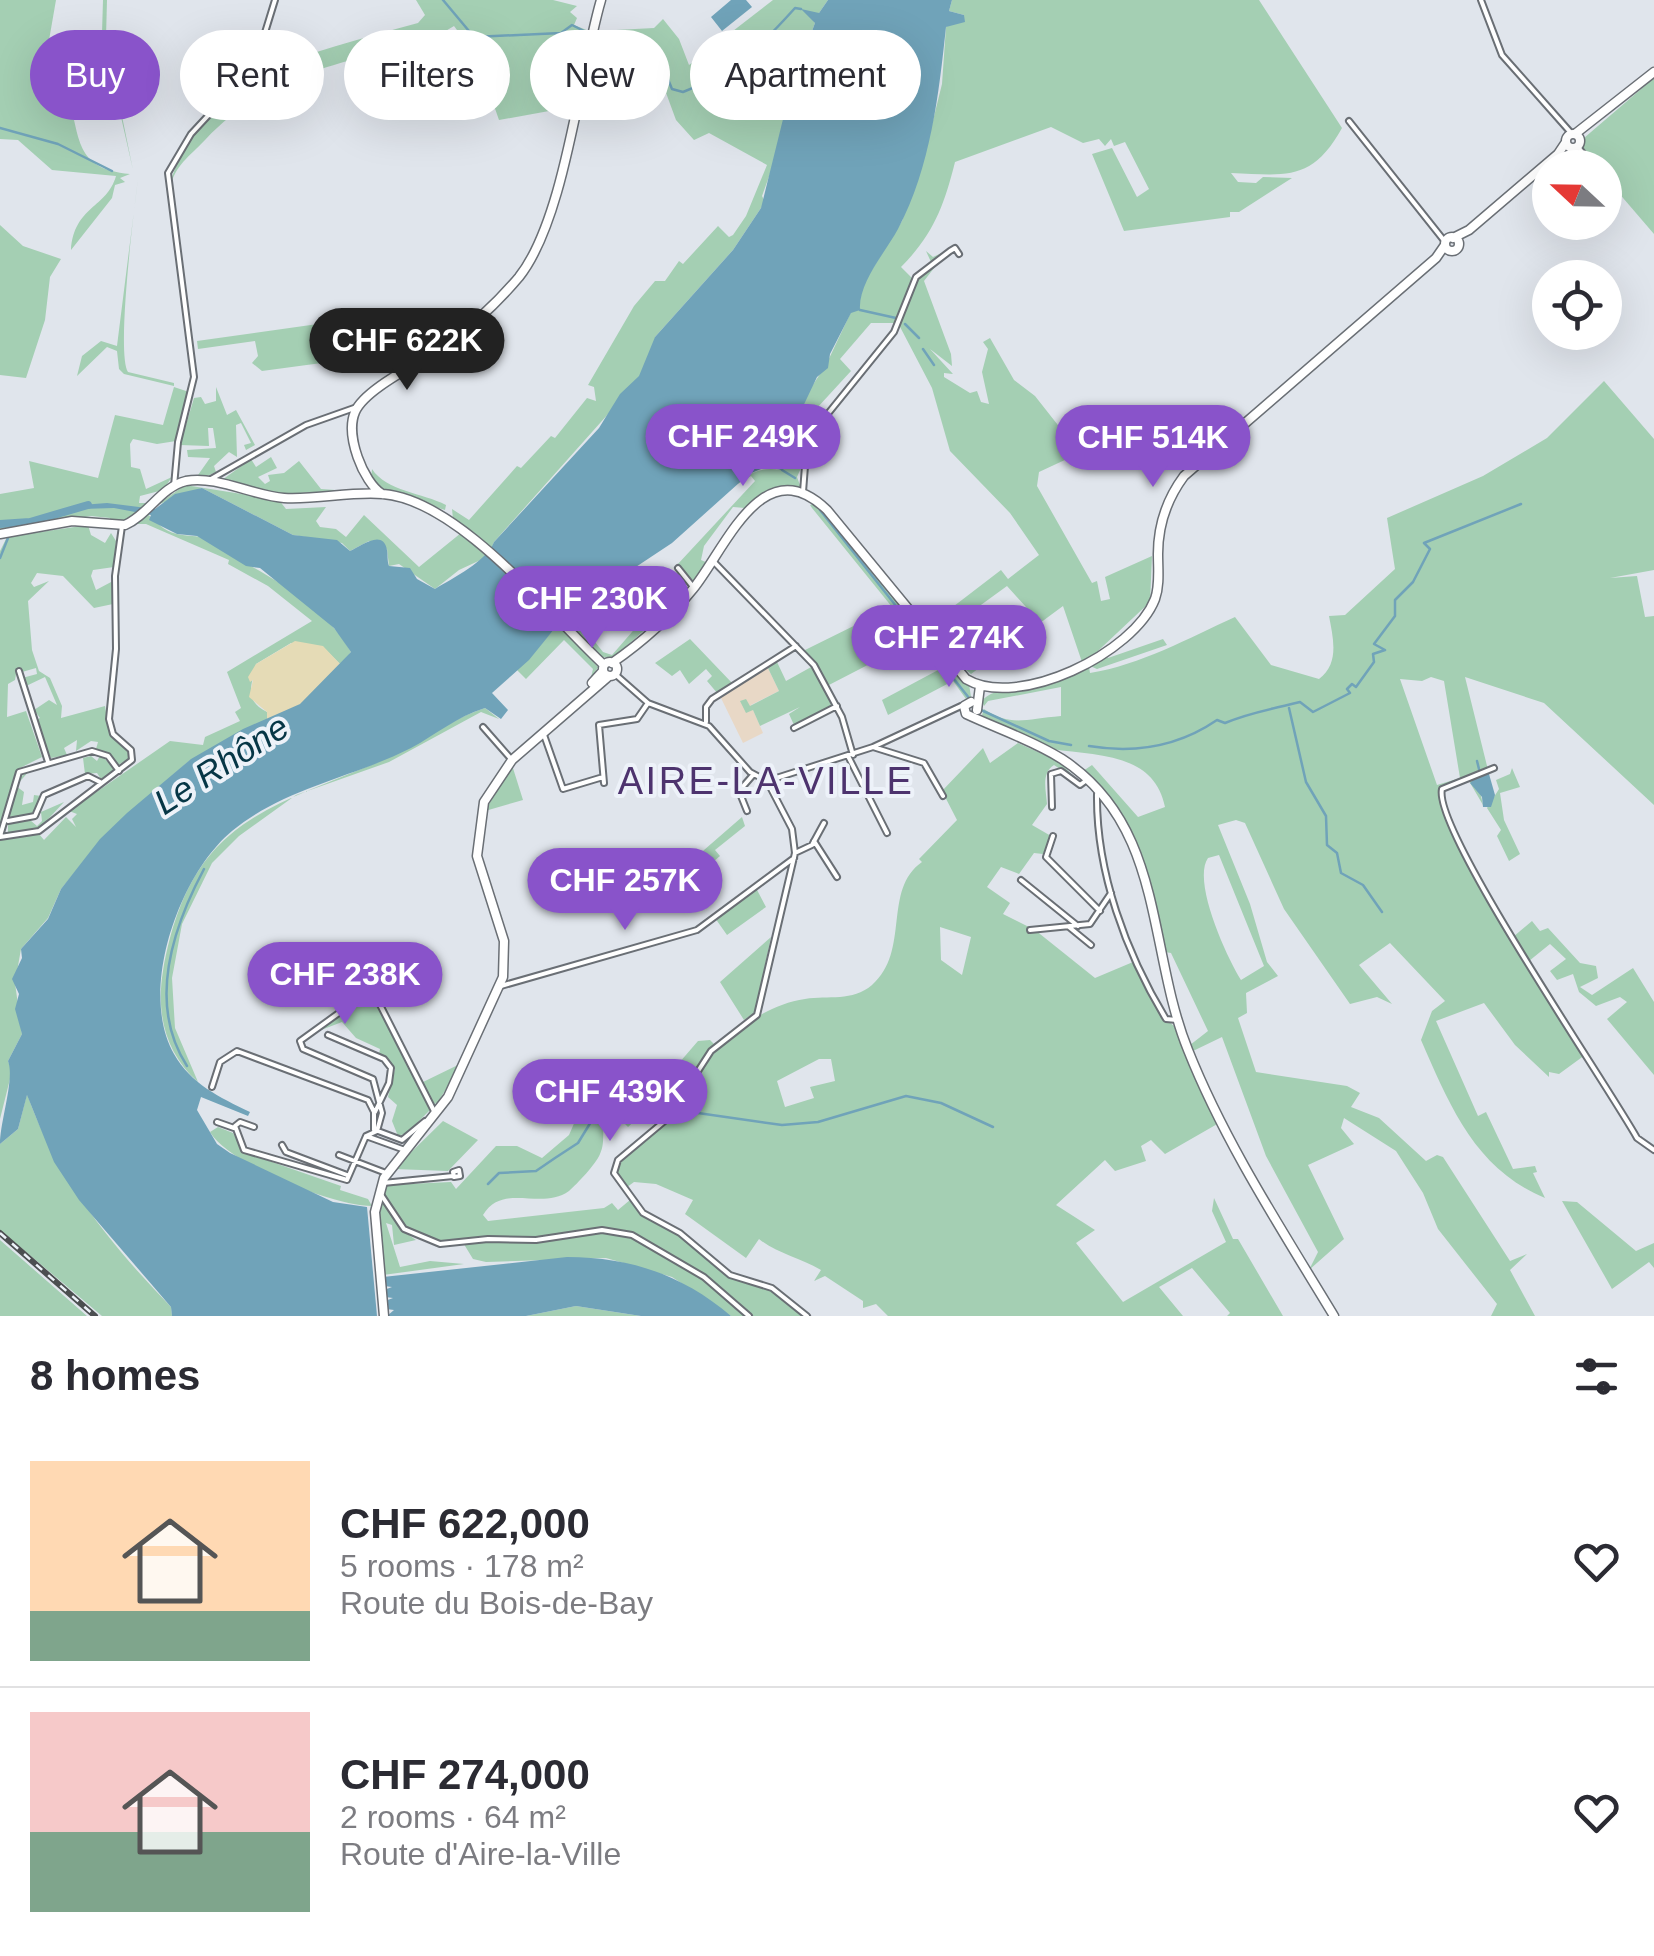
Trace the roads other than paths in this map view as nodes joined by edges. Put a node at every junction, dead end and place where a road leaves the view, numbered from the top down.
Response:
1 (275, 0) edge
2 (601, 0) edge
3 (1481, 0) edge
4 (1654, 72) edge
5 (1349, 120) dead end
6 (1573, 141) junction
7 (1580, 150) edge
8 (1451, 243) junction
9 (959, 254) dead end
10 (357, 408) junction
11 (208, 482) junction
12 (174, 486) junction
13 (366, 488) junction
14 (803, 492) junction
15 (105, 526) junction
16 (122, 526) junction
17 (0, 534) edge
18 (118, 536) junction
19 (713, 561) junction
20 (678, 568) dead end
21 (694, 588) junction
22 (796, 646) junction
23 (610, 670) junction
24 (19, 671) dead end
25 (980, 684) junction
26 (648, 703) junction
27 (837, 706) junction
28 (970, 708) junction
29 (706, 724) junction
30 (483, 727) dead end
31 (794, 728) dead end
32 (543, 732) junction
33 (872, 747) junction
34 (851, 755) junction
35 (512, 760) junction
36 (48, 762) junction
37 (1494, 768) dead end
38 (119, 771) junction
39 (754, 776) junction
40 (1087, 780) junction
41 (768, 781) junction
42 (100, 782) junction
43 (1100, 790) junction
44 (944, 796) dead end
45 (1052, 808) dead end
46 (747, 811) dead end
47 (7, 820) junction
48 (824, 823) dead end
49 (887, 833) dead end
50 (0, 836) edge
51 (1053, 836) dead end
52 (814, 841) junction
53 (795, 855) junction
54 (837, 877) dead end
55 (1021, 880) dead end
56 (1111, 892) junction
57 (1100, 911) junction
58 (1078, 926) junction
59 (1070, 927) junction
60 (1030, 930) dead end
61 (1091, 945) dead end
62 (500, 986) junction
63 (1177, 1020) junction
64 (328, 1036) dead end
65 (212, 1087) dead end
66 (380, 1099) junction
67 (374, 1112) junction
68 (432, 1116) junction
69 (217, 1122) dead end
70 (254, 1127) dead end
71 (234, 1128) junction
72 (376, 1131) junction
73 (366, 1136) junction
74 (398, 1139) junction
75 (282, 1145) dead end
76 (391, 1146) junction
77 (1654, 1150) edge
78 (399, 1153) junction
79 (339, 1155) dead end
80 (355, 1161) junction
81 (349, 1172) junction
82 (453, 1176) dead end
83 (384, 1178) junction
84 (378, 1194) junction
85 (384, 1316) edge
86 (748, 1316) edge
87 (806, 1316) edge
88 (1334, 1316) edge

1 - 12 street
2 - 10 main road
3 - 6 street
4 - 6 main road
5 - 8 street
6 - 7 street
6 - 8 main road
8 - 25 main road
9 - 14 street
10 - 11 street
10 - 13 main road
11 - 12 main road
11 - 13 main road
12 - 16 main road
13 - 23 main road
14 - 19 main road
14 - 25 main road
15 - 16 main road
15 - 17 main road
15 - 18 street
16 - 18 street
18 - 38 street
19 - 21 main road
19 - 22 street
20 - 21 street
21 - 23 main road
22 - 27 street
22 - 29 street
23 - 26 street
23 - 32 main road
24 - 36 street
25 - 28 main road
26 - 29 street
26 - 32 street
27 - 31 street
27 - 34 street
28 - 33 street
28 - 40 main road
29 - 39 street
30 - 35 street
32 - 35 main road
33 - 34 street
33 - 44 street
34 - 41 street
34 - 49 street
35 - 62 main road
36 - 38 street
36 - 47 street
37 - 77 street
38 - 42 street
39 - 41 street
39 - 46 street
40 - 43 main road
40 - 45 street
41 - 53 street
42 - 47 street
42 - 50 street
43 - 56 street
43 - 63 main road
47 - 50 street
48 - 52 street
51 - 57 street
52 - 53 street
52 - 54 street
53 - 62 street
53 - 87 street
55 - 58 street
56 - 57 street
56 - 63 street
57 - 58 street
58 - 59 street
59 - 60 street
59 - 61 street
62 - 68 main road
63 - 88 main road
64 - 66 street
65 - 67 street
66 - 67 street
66 - 68 street
66 - 72 street
67 - 72 street
68 - 74 street
68 - 78 main road
69 - 71 street
70 - 71 street
71 - 81 street
72 - 73 street
72 - 74 street
73 - 76 street
73 - 80 street
74 - 78 street
75 - 81 street
76 - 78 street
76 - 78 street
78 - 83 main road
79 - 80 street
80 - 81 street
80 - 83 street
82 - 83 street
83 - 84 main road
84 - 85 main road
84 - 86 street

